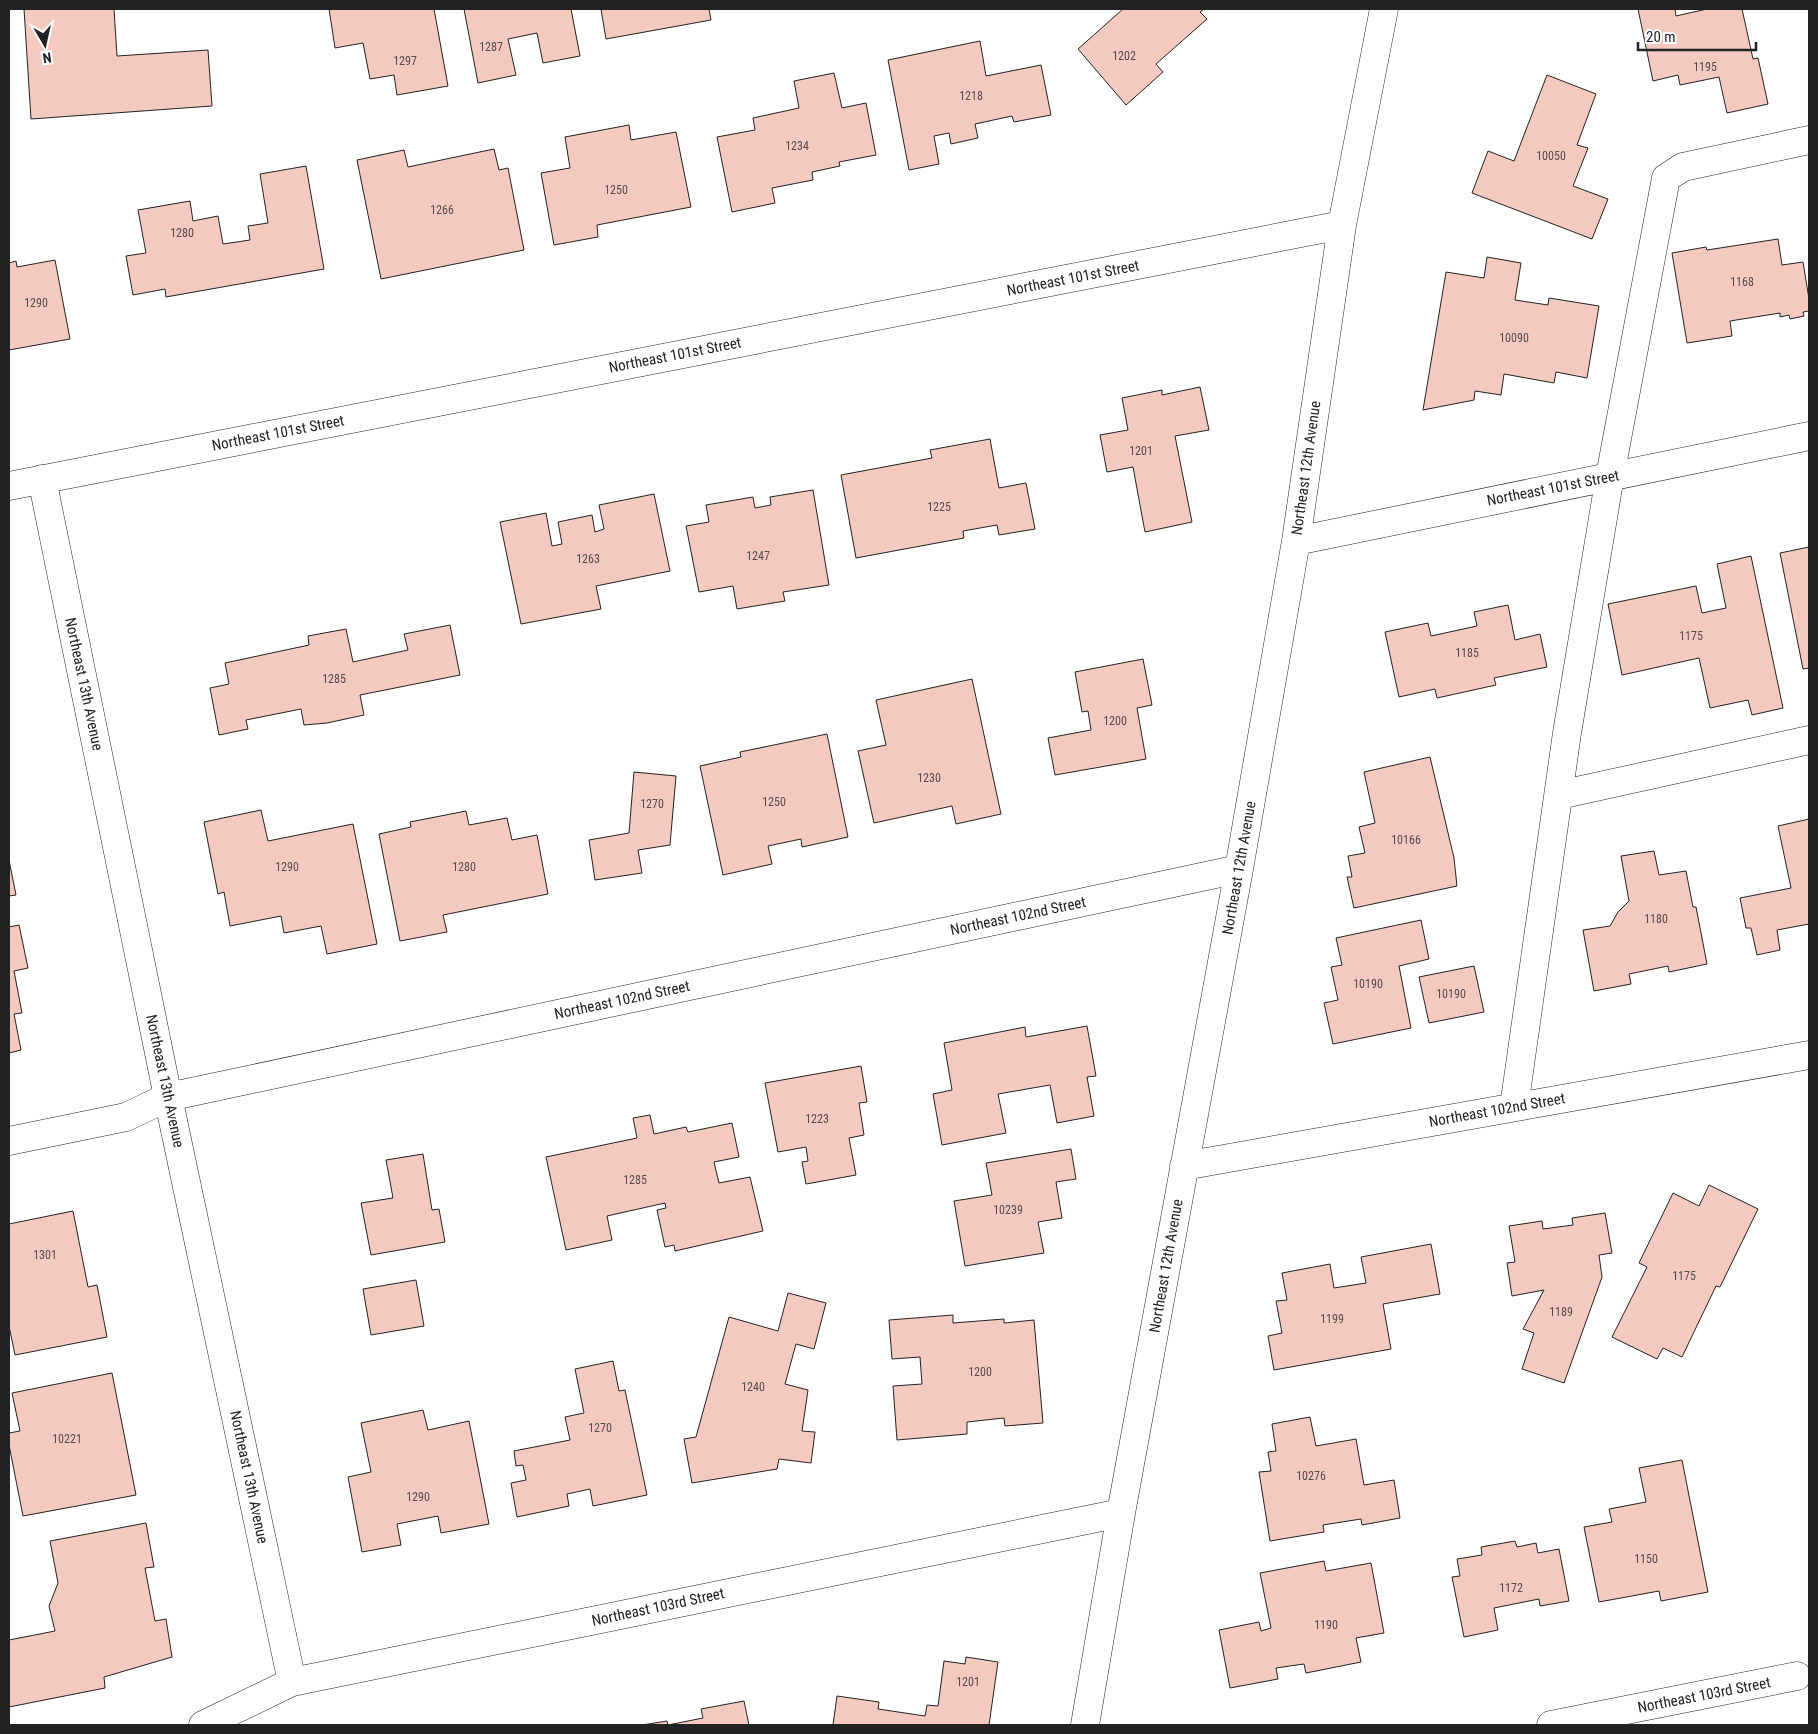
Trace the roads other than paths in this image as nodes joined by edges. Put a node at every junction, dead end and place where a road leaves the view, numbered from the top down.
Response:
1 (1384, 9) edge
2 (1809, 140) edge
3 (1342, 225) junction
4 (1809, 436) edge
5 (1610, 476) junction
6 (42, 479) junction
7 (9, 486) edge
8 (1296, 541) junction
9 (1809, 740) edge
10 (1559, 795) junction
11 (1239, 869) junction
12 (1809, 1055) edge
13 (168, 1097) junction
14 (1514, 1107) junction
15 (9, 1141) edge
16 (1184, 1166) junction
17 (1121, 1513) junction
18 (1797, 1676) dead end
19 (292, 1682) junction
20 (204, 1725) edge
21 (1085, 1725) edge
22 (1551, 1725) edge

1 - 3 street, Northeast 12th Avenue
2 - 5 street
3 - 6 street, Northeast 101st Street
3 - 8 street, Northeast 12th Avenue
4 - 5 street, Northeast 101st Street
5 - 8 street, Northeast 101st Street
5 - 10 street
6 - 7 street, Northeast 101st Street
6 - 13 street, Northeast 13th Avenue
8 - 11 street, Northeast 12th Avenue
9 - 10 street
10 - 14 street
11 - 13 street, Northeast 102nd Street
11 - 16 street, Northeast 12th Avenue
12 - 14 street, Northeast 102nd Street
13 - 15 street, Northeast 102nd Street
13 - 19 street, Northeast 13th Avenue
14 - 16 street, Northeast 102nd Street
16 - 17 street, Northeast 12th Avenue
17 - 19 street, Northeast 103rd Street
17 - 21 street, Northeast 12th Avenue
18 - 22 street, Northeast 103rd Street
19 - 20 street, Northeast 103rd Street

